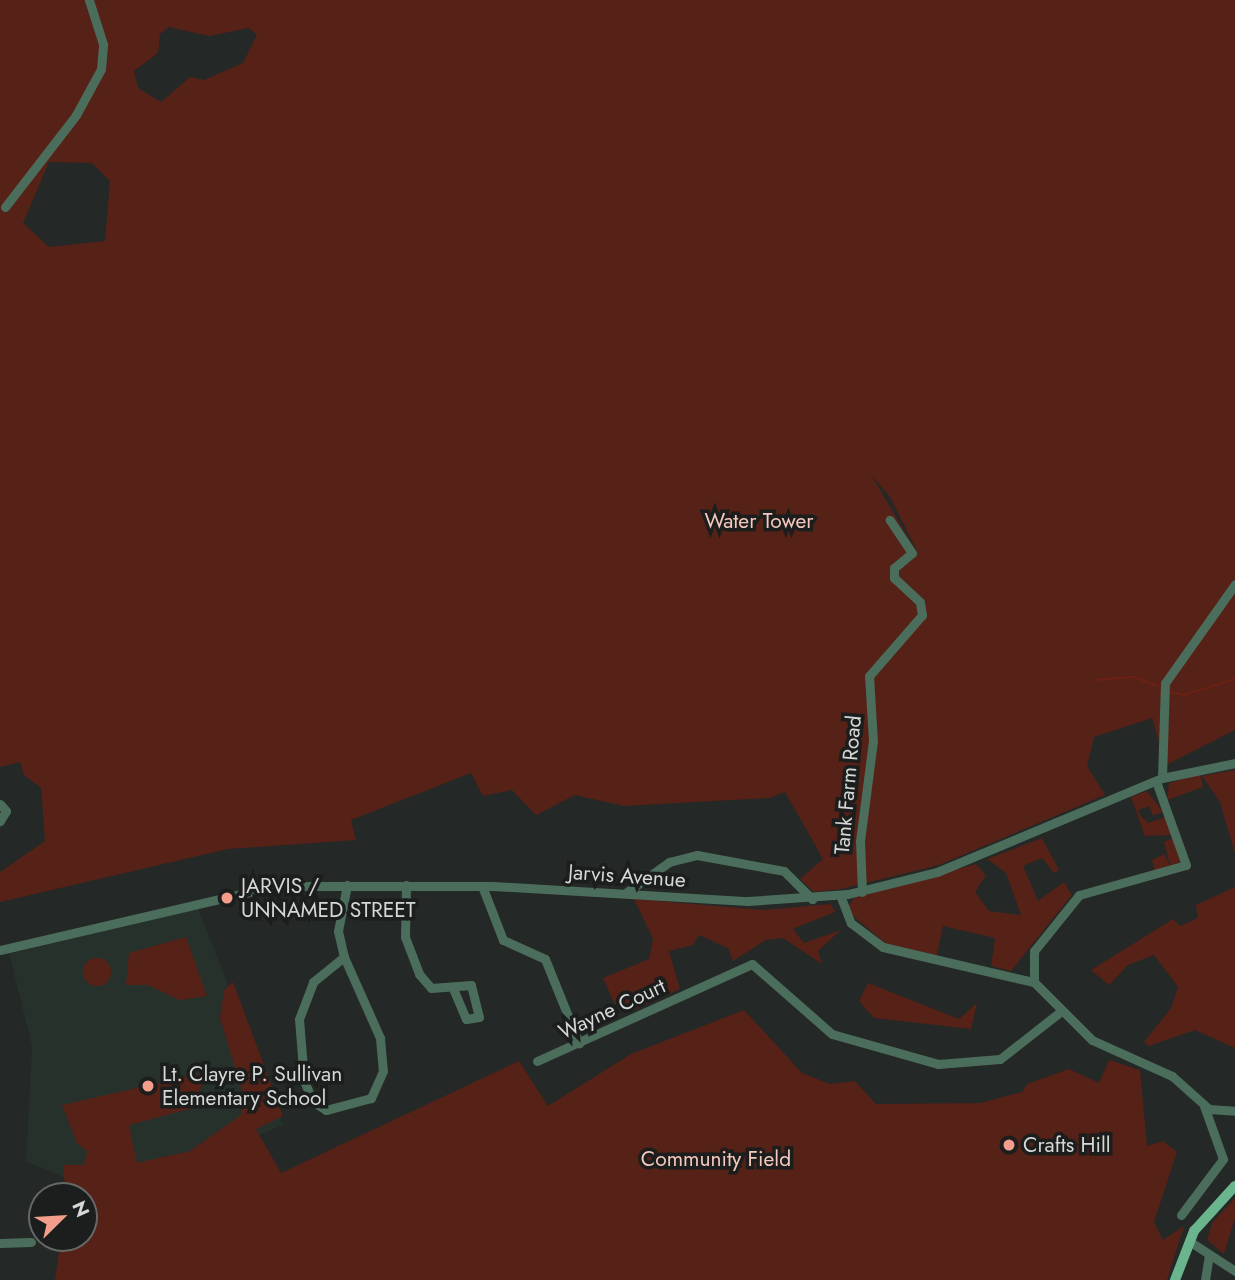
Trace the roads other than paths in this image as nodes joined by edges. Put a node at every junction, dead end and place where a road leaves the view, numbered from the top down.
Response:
1 (89, 0) edge
2 (5, 206) dead end
3 (890, 520) dead end
4 (1235, 584) edge
5 (1235, 763) edge
6 (1159, 779) junction
7 (0, 804) edge
8 (0, 821) edge
9 (347, 885) junction
10 (406, 885) junction
11 (482, 886) junction
12 (627, 892) junction
13 (862, 892) junction
14 (840, 895) junction
15 (811, 899) junction
16 (0, 950) edge
17 (344, 957) junction
18 (1034, 982) junction
19 (453, 988) dead end
20 (1060, 1012) junction
21 (579, 1043) junction
22 (537, 1061) dead end
23 (1204, 1106) junction
24 (1235, 1111) edge
25 (1235, 1185) edge
26 (1181, 1215) dead end
27 (1189, 1241) junction
28 (28, 1242) edge
29 (0, 1243) edge
30 (1209, 1255) junction
31 (1235, 1271) edge
32 (1175, 1280) edge
33 (1205, 1280) edge

1 - 2 street
3 - 13 street, Tank Farm Road
4 - 6 street
5 - 6 street, Jarvis Avenue
6 - 13 street, Jarvis Avenue
6 - 18 street
7 - 8 street
9 - 10 street, Jarvis Avenue
9 - 16 street, Jarvis Avenue
9 - 17 street
10 - 11 street, Jarvis Avenue
10 - 19 street
11 - 12 street, Jarvis Avenue
11 - 21 street
12 - 15 street, Jarvis Avenue
12 - 15 street
13 - 14 street, Jarvis Avenue
14 - 15 street, Jarvis Avenue
14 - 18 street
17 - 17 street
18 - 20 street
20 - 21 street, Wayne Court
20 - 23 street
21 - 22 street, Wayne Court
23 - 24 street
23 - 26 street
25 - 27 main road
27 - 30 street
27 - 32 main road
28 - 29 street
30 - 31 street
30 - 33 street

